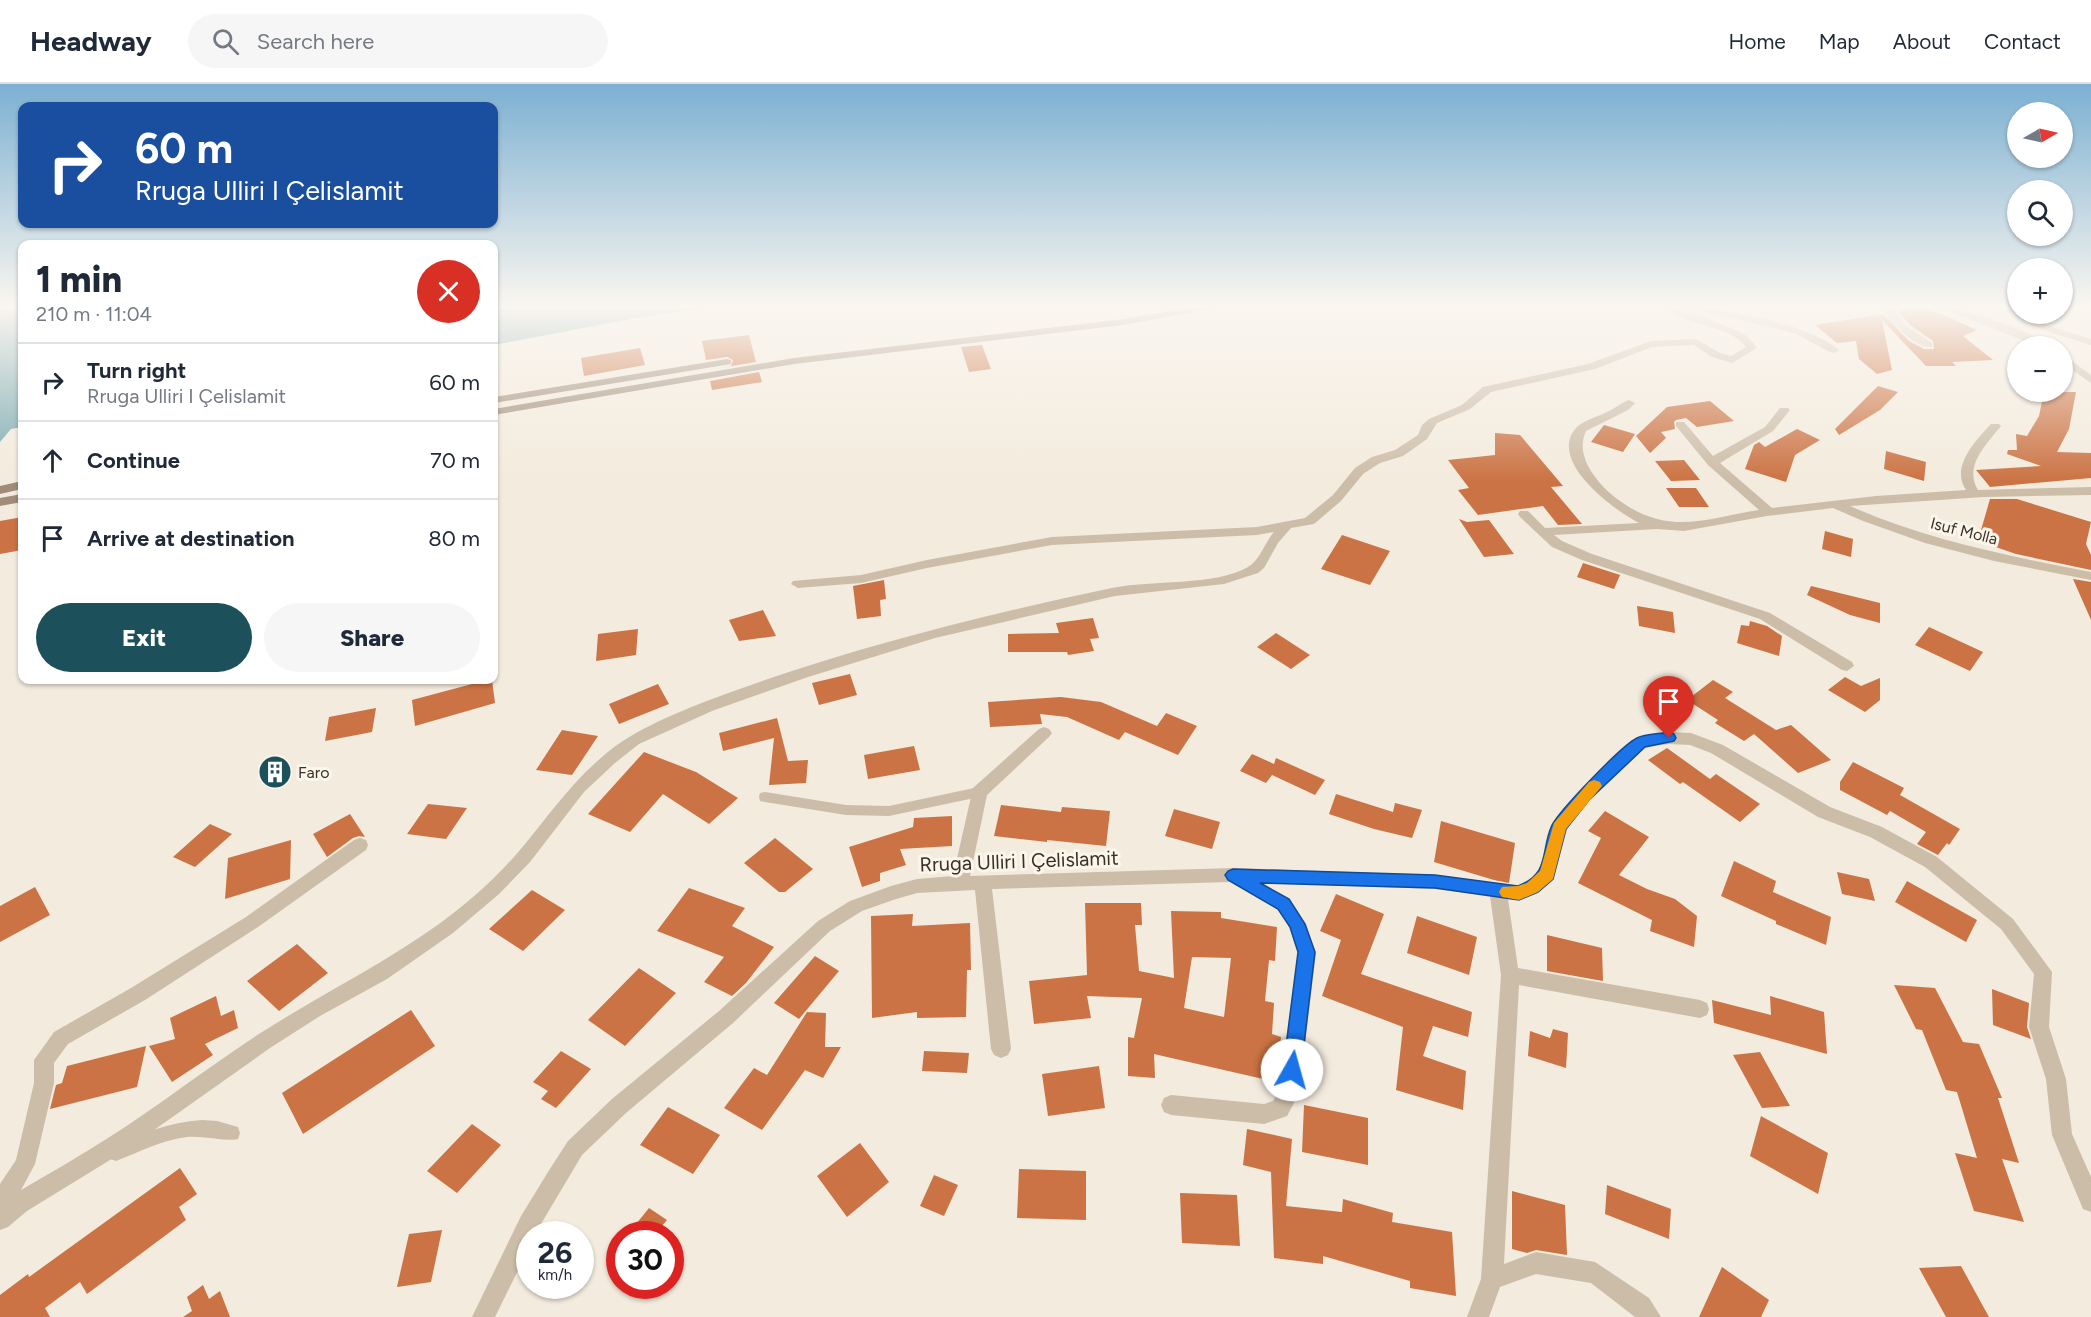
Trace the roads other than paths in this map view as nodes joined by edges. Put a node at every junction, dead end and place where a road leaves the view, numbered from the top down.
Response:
1 (710, 366) edge
2 (767, 366) edge
3 (1595, 366) edge
4 (2073, 366) edge
5 (2091, 380) edge
6 (498, 399) edge
7 (1629, 403) dead end
8 (1784, 410) dead end
9 (498, 411) edge
10 (1680, 424) dead end
11 (1995, 426) dead end
12 (1712, 462) junction
13 (18, 486) edge
14 (0, 489) edge
15 (2091, 491) edge
16 (1976, 495) junction
17 (18, 499) edge
18 (0, 502) edge
19 (1834, 504) junction
20 (1769, 512) junction
21 (1524, 514) dead end
22 (1656, 525) junction
23 (1286, 526) junction
24 (1542, 532) junction
25 (2091, 576) edge
26 (798, 584) dead end
27 (1847, 666) dead end
28 (1044, 733) dead end
29 (979, 792) junction
30 (765, 797) dead end
31 (360, 845) dead end
32 (1233, 875) junction
33 (960, 883) junction
34 (983, 884) junction
35 (1498, 891) junction
36 (1510, 975) junction
37 (1700, 1009) dead end
38 (1001, 1049) dead end
39 (1171, 1105) dead end
40 (232, 1133) dead end
41 (56, 1180) junction
42 (2091, 1201) edge
43 (0, 1203) edge
44 (0, 1219) edge
45 (1492, 1279) junction
46 (483, 1317) edge
47 (1478, 1317) edge
48 (1650, 1317) edge

1 - 6 main road
2 - 9 main road
3 - 23 street
4 - 5 street
7 - 22 street
8 - 12 street
10 - 12 street
11 - 16 street
12 - 20 street
13 - 14 main road
15 - 16 street
16 - 19 street
17 - 18 main road
19 - 20 street
19 - 25 street, Isuf Molla
20 - 22 street
21 - 24 street
22 - 24 street
23 - 26 street
23 - 41 street
24 - 27 street
28 - 29 street
29 - 30 lane
29 - 33 street
31 - 43 street
32 - 34 street, Rruga Ulliri I Çelislamit
32 - 35 street, Rruga Ulliri I Çelislamit
32 - 39 street
33 - 34 street, Rruga Ulliri I Çelislamit
33 - 46 street, Rruga Ulliri I Çelislamit
34 - 38 street
35 - 36 street
35 - 42 street, Rruga Ulliri I Çelislamit
36 - 37 street
36 - 45 street
40 - 41 lane
41 - 44 street
45 - 47 street
45 - 48 street

